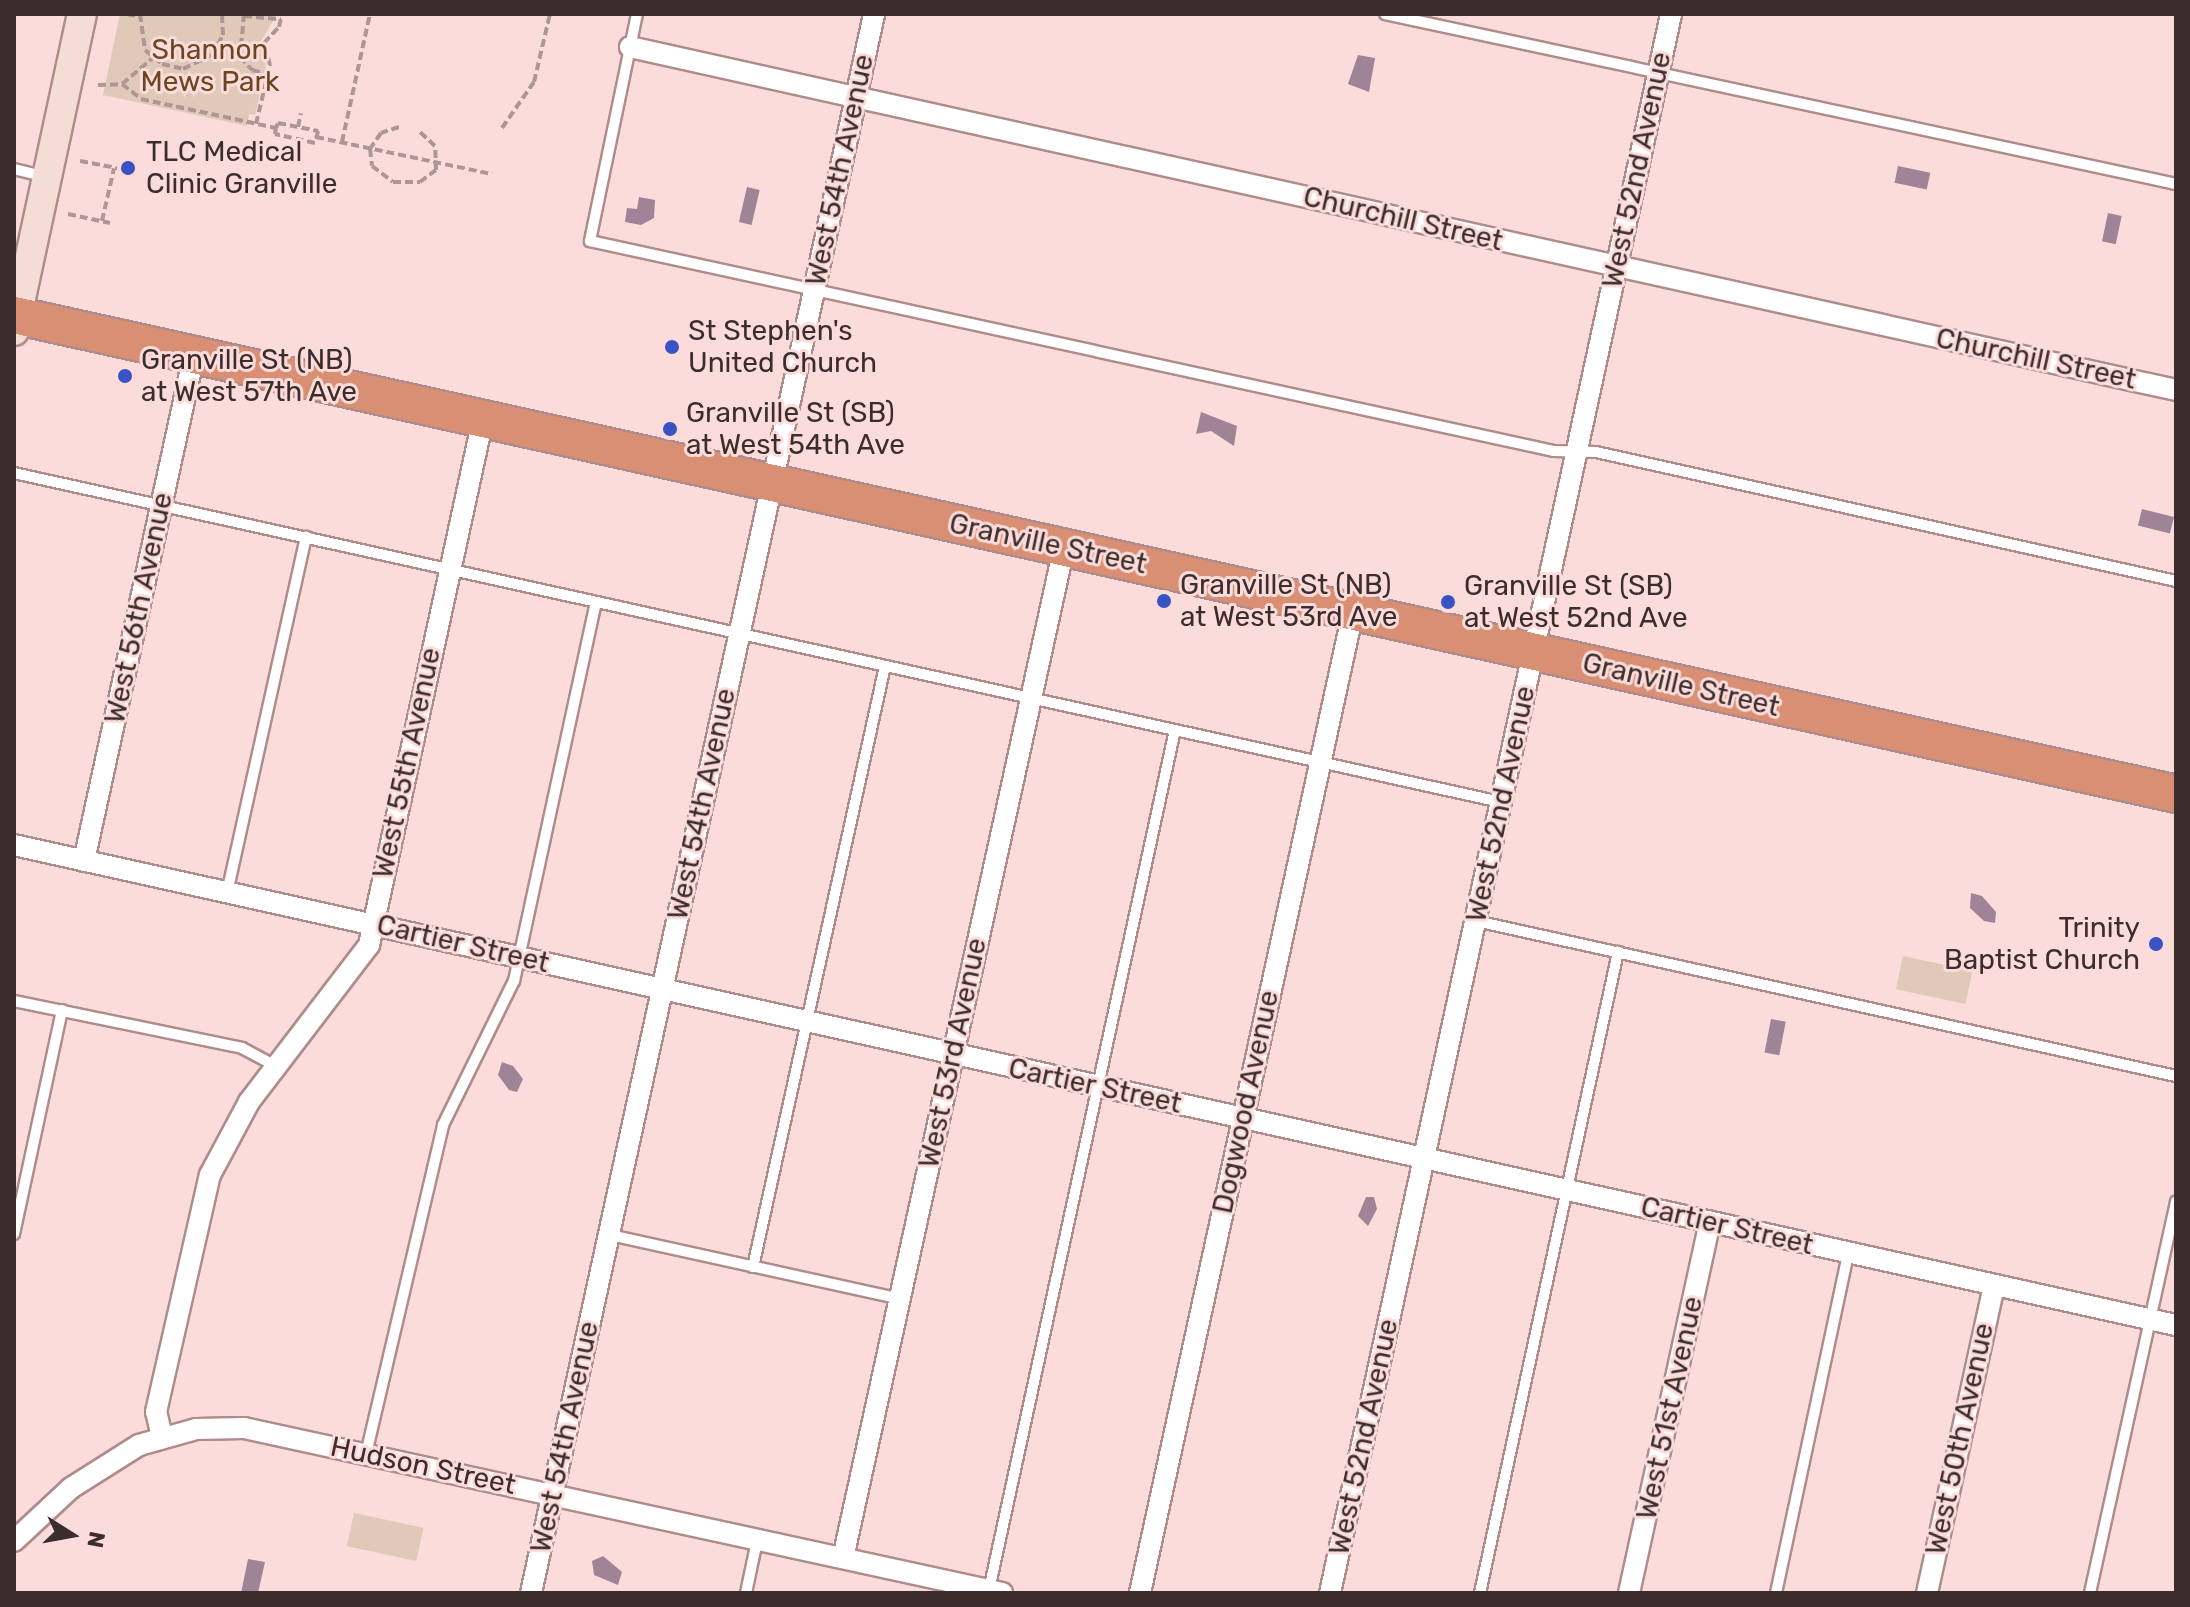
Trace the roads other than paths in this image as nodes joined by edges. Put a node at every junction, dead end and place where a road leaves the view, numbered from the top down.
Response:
1 (82, 14) edge
2 (637, 14) edge
3 (874, 14) edge
4 (1385, 14) edge
5 (1671, 14) edge
6 (630, 47) junction
7 (1658, 73) junction
8 (856, 97) junction
9 (14, 169) edge
10 (47, 177) junction
11 (2176, 184) edge
12 (1616, 266) junction
13 (814, 291) junction
14 (15, 320) edge
15 (194, 355) junction
16 (2176, 390) edge
17 (483, 419) junction
18 (1576, 452) junction
19 (14, 473) edge
20 (772, 483) junction
21 (162, 505) junction
22 (306, 537) junction
23 (1064, 548) junction
24 (449, 570) junction
25 (2176, 581) edge
26 (596, 603) junction
27 (1353, 612) junction
28 (739, 634) junction
29 (1534, 652) junction
30 (885, 666) junction
31 (1033, 698) junction
32 (1175, 730) junction
33 (1321, 762) junction
34 (2176, 794) edge
35 (1501, 802) junction
36 (14, 845) edge
37 (84, 861) junction
38 (227, 893) junction
39 (1476, 921) junction
40 (373, 924) junction
41 (1618, 952) junction
42 (521, 955) junction
43 (662, 991) junction
44 (14, 1001) edge
45 (62, 1010) junction
46 (806, 1023) junction
47 (952, 1054) junction
48 (276, 1066) junction
49 (2176, 1076) edge
50 (1097, 1087) junction
51 (1243, 1117) junction
52 (1425, 1156) junction
53 (1568, 1189) junction
54 (2176, 1201) edge
55 (1710, 1222) junction
56 (14, 1234) edge
57 (610, 1235) junction
58 (1848, 1253) junction
59 (753, 1267) junction
60 (1994, 1285) junction
61 (900, 1299) junction
62 (2151, 1319) junction
63 (2176, 1325) edge
64 (162, 1437) junction
65 (366, 1454) junction
66 (553, 1495) junction
67 (14, 1541) edge
68 (757, 1541) junction
69 (843, 1558) junction
70 (996, 1592) edge
71 (531, 1593) edge
72 (746, 1593) edge
73 (1140, 1593) edge
74 (1330, 1593) edge
75 (1480, 1593) edge
76 (1629, 1593) edge
77 (1776, 1593) edge
78 (1927, 1593) edge
79 (2090, 1593) edge

1 - 10 street
2 - 6 lane
3 - 8 street, West 54th Avenue
4 - 7 lane
5 - 7 street, West 52nd Avenue
6 - 8 street, Churchill Street
6 - 13 lane
7 - 11 lane
7 - 12 street, West 52nd Avenue
8 - 12 street, Churchill Street
8 - 13 street, West 54th Avenue
9 - 10 lane
10 - 14 street
12 - 16 street, Churchill Street
12 - 18 street, West 52nd Avenue
13 - 18 lane
13 - 20 street, West 54th Avenue
14 - 15 highway, Granville Street
15 - 17 highway, Granville Street
15 - 21 street, West 56th Avenue
17 - 20 highway, Granville Street
17 - 24 street, West 55th Avenue
18 - 25 lane
18 - 29 street, West 52nd Avenue
19 - 21 lane
20 - 23 highway, Granville Street
20 - 28 street, West 54th Avenue
21 - 22 lane
21 - 37 street, West 56th Avenue
22 - 24 lane
22 - 38 lane
23 - 27 highway, Granville Street
23 - 31 street, West 53rd Avenue
24 - 26 lane
24 - 40 street, West 55th Avenue
26 - 28 lane
26 - 42 lane
27 - 29 highway, Granville Street
27 - 33 street, Dogwood Avenue
28 - 30 lane
28 - 43 street, West 54th Avenue
29 - 34 highway, Granville Street
29 - 35 street, West 52nd Avenue
30 - 31 lane
30 - 46 lane
31 - 32 lane
31 - 47 street, West 53rd Avenue
32 - 33 lane
32 - 50 lane
33 - 35 lane
33 - 51 street, Dogwood Avenue
35 - 39 street, West 52nd Avenue
36 - 37 street, Cartier Street
37 - 38 street, Cartier Street
38 - 40 street, Cartier Street
39 - 41 lane
39 - 52 street, West 52nd Avenue
40 - 42 street, Cartier Street
40 - 48 street, West 55th Avenue
41 - 49 lane
41 - 53 lane
42 - 43 street, Cartier Street
42 - 65 lane
43 - 46 street, Cartier Street
43 - 57 street, West 54th Avenue
44 - 45 lane
45 - 48 lane
45 - 56 lane
46 - 47 street, Cartier Street
46 - 59 lane
47 - 50 street, Cartier Street
47 - 61 street, West 53rd Avenue
48 - 64 street, West 55th Avenue
50 - 51 street, Cartier Street
50 - 70 lane
51 - 52 street, Cartier Street
51 - 73 street, Dogwood Avenue
52 - 53 street, Cartier Street
52 - 74 street, West 52nd Avenue
53 - 55 street, Cartier Street
53 - 75 lane
54 - 62 lane
55 - 58 street, Cartier Street
55 - 76 street, West 51st Avenue
57 - 59 lane
57 - 66 street, West 54th Avenue
58 - 60 street, Cartier Street
58 - 77 lane
59 - 61 lane
60 - 62 street, Cartier Street
60 - 78 street, West 50th Avenue
61 - 69 street, West 53rd Avenue
62 - 63 street, Cartier Street
62 - 79 lane
64 - 65 street, Hudson Street
64 - 67 street, Hudson Street
65 - 66 street, Hudson Street
66 - 68 street, Hudson Street
66 - 71 street, West 54th Avenue
68 - 69 street, Hudson Street
68 - 72 lane
69 - 70 street, Hudson Street

